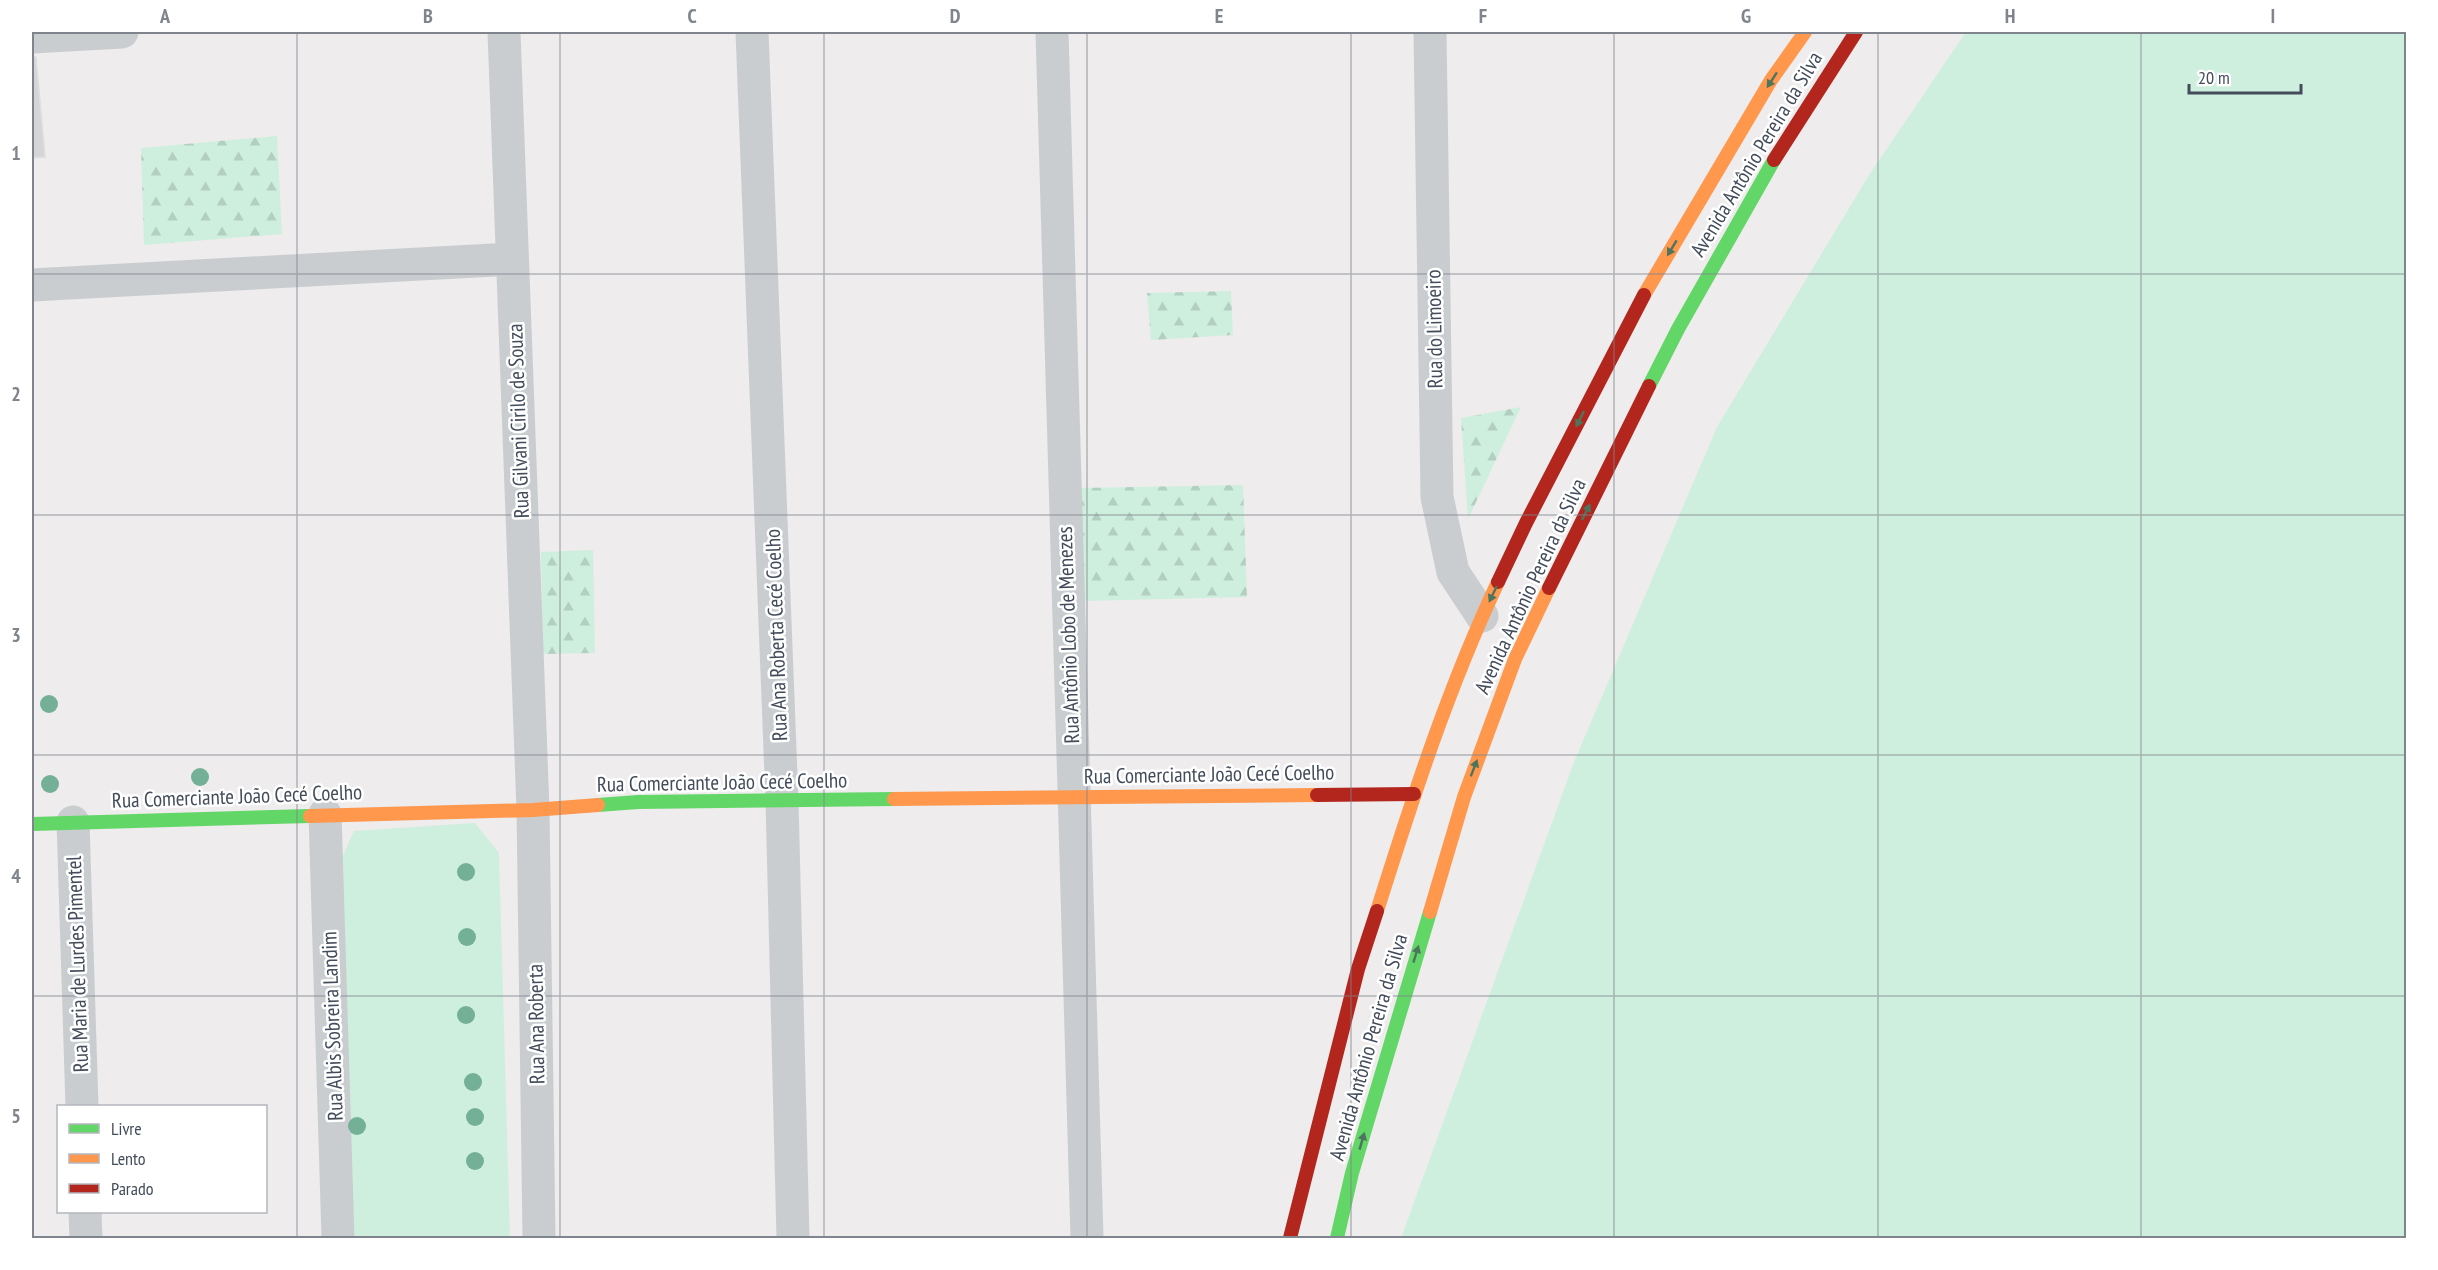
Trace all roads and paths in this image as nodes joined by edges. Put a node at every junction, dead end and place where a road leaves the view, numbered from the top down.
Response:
1 (122, 32) edge
2 (504, 32) edge
3 (752, 32) edge
4 (1052, 32) edge
5 (1430, 32) edge
6 (1804, 32) edge
7 (1856, 32) edge
8 (32, 37) edge
9 (512, 259) junction
10 (32, 285) edge
11 (1482, 615) junction
12 (1414, 794) junction
13 (1073, 797) junction
14 (782, 801) junction
15 (533, 810) junction
16 (326, 814) junction
17 (73, 822) junction
18 (32, 824) edge
19 (82, 1105) edge
20 (85, 1213) edge
21 (86, 1239) edge
22 (338, 1239) edge
23 (539, 1239) edge
24 (793, 1239) edge
25 (1087, 1239) edge
26 (1290, 1239) edge
27 (1337, 1239) edge

1 - 8 street
2 - 9 street, Rua Gilvani Cirilo de Souza
3 - 14 street, Rua Ana Roberta Cecé Coelho
4 - 13 street, Rua Antônio Lobo de Menezes
5 - 11 street, Rua do Limoeiro
6 -> 11 street, Avenida Antônio Pereira da Silva
27 -> 7 street, Avenida Antônio Pereira da Silva
9 - 10 street
9 - 15 street, Rua Gilvani Cirilo de Souza
11 - 12 street, Avenida Antônio Pereira da Silva
12 - 13 street, Rua Comerciante João Cecé Coelho
12 - 26 street, Avenida Antônio Pereira da Silva
13 - 14 street, Rua Comerciante João Cecé Coelho
13 - 25 street, Rua Antônio Lobo de Menezes
14 - 15 street, Rua Comerciante João Cecé Coelho
14 - 24 street, Rua Ana Roberta Cecé Coelho
15 - 16 street, Rua Comerciante João Cecé Coelho
15 - 23 street, Rua Ana Roberta
16 - 17 street, Rua Comerciante João Cecé Coelho
16 - 22 street, Rua Albis Sobreira Landim
17 - 18 street, Rua Comerciante João Cecé Coelho
17 - 19 street, Rua Maria de Lurdes Pimentel
20 - 21 street

